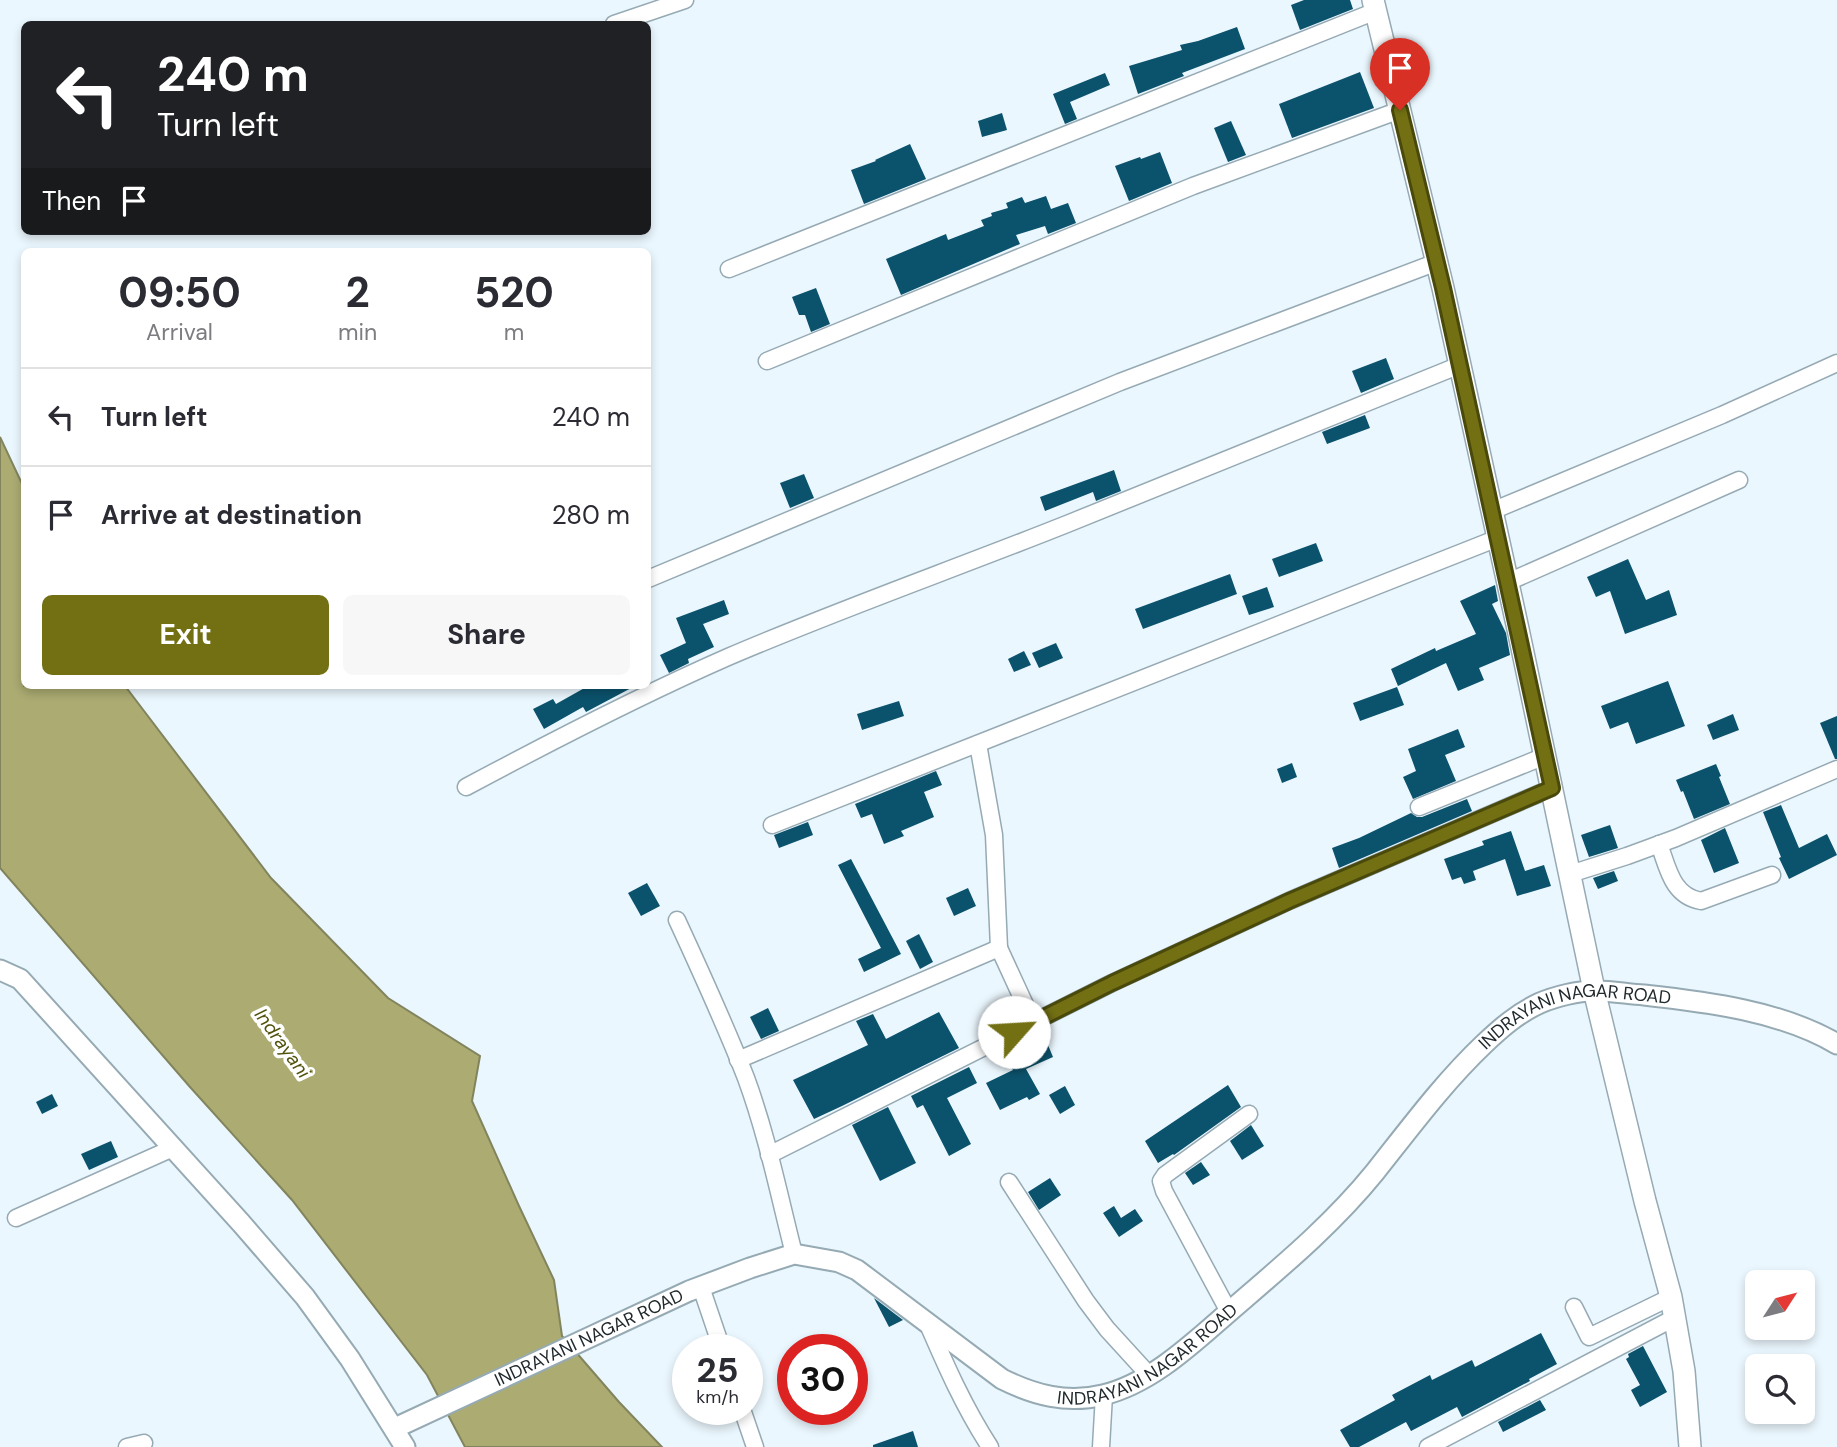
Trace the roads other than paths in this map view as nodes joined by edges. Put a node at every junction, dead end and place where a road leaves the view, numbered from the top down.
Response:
1 (685, 0) edge
2 (1375, 6) edge
3 (623, 21) edge
4 (1400, 110) junction
5 (1437, 262) junction
6 (729, 269) dead end
7 (767, 360) dead end
8 (1837, 363) edge
9 (1460, 365) junction
10 (1739, 480) dead end
11 (1492, 511) junction
12 (1498, 538) junction
13 (651, 578) edge
14 (1508, 582) junction
15 (978, 744) junction
16 (1545, 756) junction
17 (1837, 769) edge
18 (466, 787) dead end
19 (1552, 788) junction
20 (1419, 807) dead end
21 (772, 825) dead end
22 (1659, 844) junction
23 (1570, 874) junction
24 (1772, 876) dead end
25 (677, 920) dead end
26 (999, 948) junction
27 (0, 970) edge
28 (1594, 990) junction
29 (1033, 1023) junction
30 (1837, 1044) edge
31 (738, 1060) junction
32 (1249, 1114) dead end
33 (173, 1148) junction
34 (769, 1155) junction
35 (1009, 1182) dead end
36 (16, 1218) dead end
37 (794, 1254) junction
38 (695, 1289) junction
39 (1574, 1307) dead end
40 (1672, 1308) junction
41 (1229, 1312) junction
42 (927, 1322) junction
43 (715, 1334) edge
44 (1149, 1375) junction
45 (1104, 1395) junction
46 (747, 1425) edge
47 (399, 1442) edge
48 (144, 1443) dead end
49 (127, 1447) edge
50 (755, 1447) edge
51 (990, 1447) edge
52 (1101, 1447) edge
53 (1428, 1447) edge
54 (1690, 1447) edge

1 - 3 street
2 - 4 main road
2 - 6 street
4 - 5 main road
4 - 7 street
5 - 9 main road
5 - 13 street
8 - 11 street
9 - 11 main road
9 - 18 street
10 - 14 street
11 - 12 main road
12 - 14 main road
12 - 15 street
14 - 16 main road
15 - 21 street
15 - 26 street
16 - 19 main road
16 - 20 street
17 - 22 street
19 - 23 main road
19 - 29 street
22 - 23 street
22 - 24 street
23 - 28 main road
25 - 31 street
26 - 29 street
26 - 31 street
27 - 33 street
28 - 30 street, INDRAYANI NAGAR ROAD
28 - 40 main road
28 - 41 street, INDRAYANI NAGAR ROAD
29 - 34 street
31 - 34 street
32 - 41 street
33 - 36 street
33 - 47 street
34 - 37 street
35 - 44 street
37 - 38 street, INDRAYANI NAGAR ROAD
37 - 42 street, INDRAYANI NAGAR ROAD
38 - 43 street
38 - 47 street, INDRAYANI NAGAR ROAD
39 - 40 street
40 - 53 street
40 - 54 main road
41 - 44 street, INDRAYANI NAGAR ROAD
42 - 45 street, INDRAYANI NAGAR ROAD
42 - 51 street
44 - 45 street, INDRAYANI NAGAR ROAD
45 - 52 street
46 - 50 street
48 - 49 street

